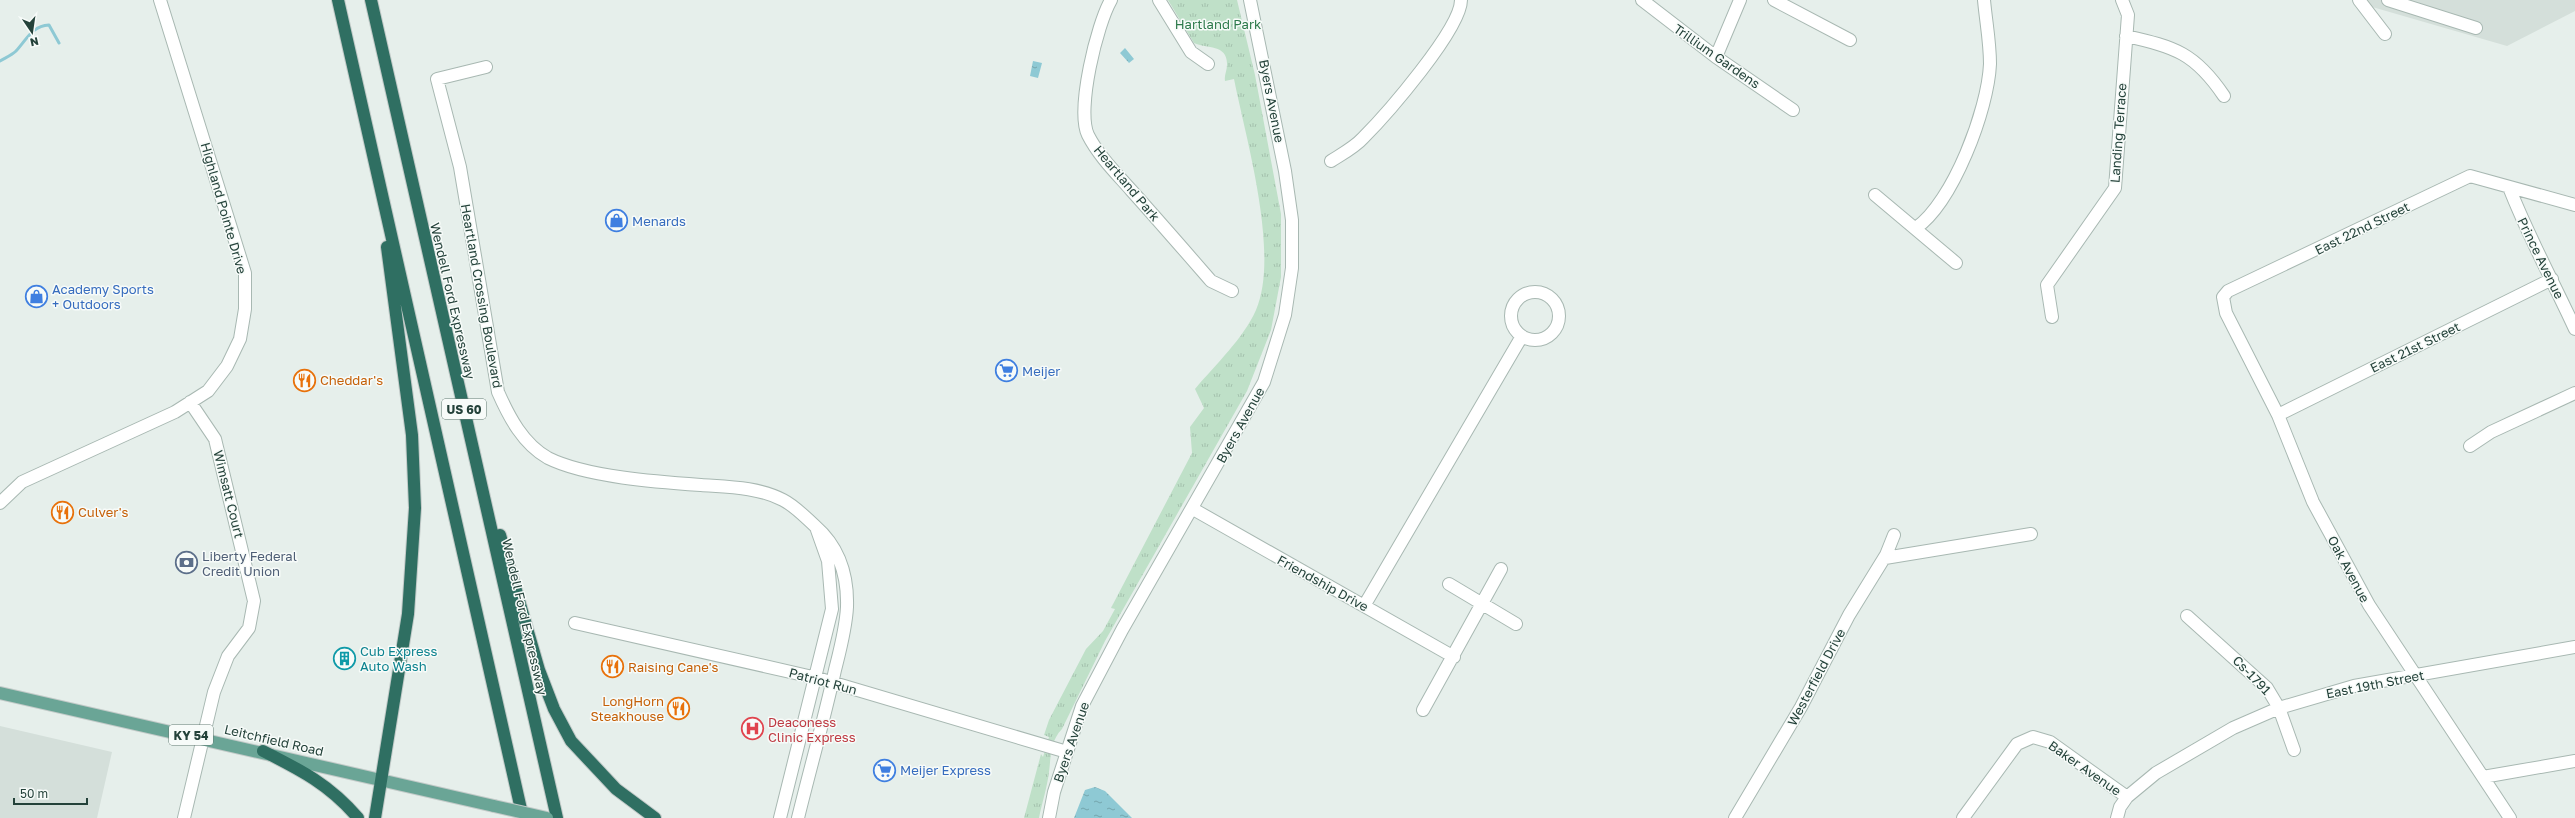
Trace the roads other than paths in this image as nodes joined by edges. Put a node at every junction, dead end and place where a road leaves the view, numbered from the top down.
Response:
1 (160, 0) edge
2 (338, 0) edge
3 (371, 0) edge
4 (1111, 0) edge
5 (1159, 0) edge
6 (1250, 0) edge
7 (1461, 0) edge
8 (1642, 0) edge
9 (1740, 0) edge
10 (1774, 0) edge
11 (1984, 0) edge
12 (2122, 0) edge
13 (2359, 0) edge
14 (2388, 0) edge
15 (2476, 28) dead end
16 (2385, 34) dead end
17 (2126, 36) junction
18 (1850, 40) dead end
19 (1716, 57) junction
20 (1208, 64) dead end
21 (486, 67) dead end
22 (2224, 96) dead end
23 (1793, 110) dead end
24 (372, 145) junction
25 (1331, 161) dead end
26 (2509, 187) junction
27 (1875, 195) dead end
28 (2575, 205) edge
29 (1916, 228) junction
30 (1956, 263) dead end
31 (2552, 279) junction
32 (1232, 291) dead end
33 (2223, 302) joint
34 (2052, 317) dead end
35 (2575, 329) edge
36 (1522, 336) dead end
37 (2575, 393) edge
38 (190, 402) junction
39 (2278, 415) junction
40 (2470, 446) dead end
41 (474, 455) junction
42 (0, 504) edge
43 (1193, 509) junction
44 (816, 527) junction
45 (2031, 534) dead end
46 (1894, 535) dead end
47 (1885, 558) junction
48 (1501, 570) dead end
49 (1449, 584) dead end
50 (1483, 604) junction
51 (1364, 606) junction
52 (2187, 616) dead end
53 (575, 623) dead end
54 (1516, 624) dead end
55 (2575, 647) edge
56 (1454, 657) junction
57 (2416, 677) junction
58 (817, 678) junction
59 (832, 682) junction
60 (0, 693) edge
61 (2279, 708) junction
62 (1423, 710) dead end
63 (204, 738) junction
64 (2294, 750) dead end
65 (263, 751) junction
66 (1067, 752) junction
67 (2575, 761) edge
68 (2483, 777) junction
69 (382, 779) junction
70 (2127, 796) junction
71 (184, 818) edge
72 (358, 818) edge
73 (375, 818) edge
74 (523, 818) edge
75 (547, 818) edge
76 (557, 818) edge
77 (654, 818) edge
78 (780, 818) edge
79 (798, 818) edge
80 (1049, 818) edge
81 (1735, 818) edge
82 (1963, 818) edge
83 (2118, 818) edge
84 (2510, 818) edge

1 - 38 street, Highland Pointe Drive
2 - 24 highway, US 60
3 - 41 highway, Wendell Ford Expressway / US 60
4 - 32 street, Heartland Park
5 - 20 street
6 - 43 street, Byers Avenue
7 - 25 street
8 - 19 street, Trillium Gardens
9 - 19 street
10 - 18 street
11 - 29 street
12 - 17 street, Landing Terrace
13 - 16 street
14 - 15 street
17 - 22 street
17 - 34 street, Landing Terrace
19 - 23 street, Trillium Gardens
21 - 44 street, Heartland Crossing Boulevard
24 - 69 highway
24 - 74 highway, US 60
26 - 28 street, East 22nd Street
26 - 31 street, Prince Avenue
26 - 33 street, East 22nd Street
27 - 29 street
29 - 30 street
31 - 35 street, Prince Avenue
31 - 39 street, East 21st Street
33 - 39 street, Oak Avenue
36 - 51 street
37 - 40 street
38 - 42 street, Highland Pointe Drive
38 - 63 street, Wimsatt Court
39 - 57 street, Oak Avenue
41 - 76 highway, Wendell Ford Expressway / US 60
41 - 77 highway
43 - 51 street, Friendship Drive
43 - 66 street, Byers Avenue
44 - 58 street
44 - 59 street, Heartland Crossing Boulevard
45 - 47 street
46 - 47 street, Westerfield Drive
47 - 81 street, Westerfield Drive
48 - 50 street
49 - 50 street
50 - 54 street
50 - 56 street
51 - 56 street, Friendship Drive
52 - 61 street, Cs-1791
53 - 58 street, Patriot Run
55 - 57 street, East 19th Street
56 - 62 street
57 - 61 street, East 19th Street
57 - 68 street, Oak Avenue
58 - 59 street, Patriot Run
58 - 78 street
59 - 66 street, Patriot Run
59 - 79 street, Heartland Crossing Boulevard
60 - 63 main road, Leitchfield Road / KY 54
61 - 64 street, Cs-1791
61 - 70 street, East 19th Street
63 - 65 main road, Leitchfield Road / KY 54
63 - 71 street, Wimsatt Court
65 - 69 main road, Leitchfield Road / KY 54
65 - 72 highway
66 - 80 street, Byers Avenue
67 - 68 street
68 - 84 street, Oak Avenue
69 - 73 highway
69 - 75 main road, Leitchfield Road / KY 54, bridge
70 - 82 street, Baker Avenue
70 - 83 street, East 19th Street

